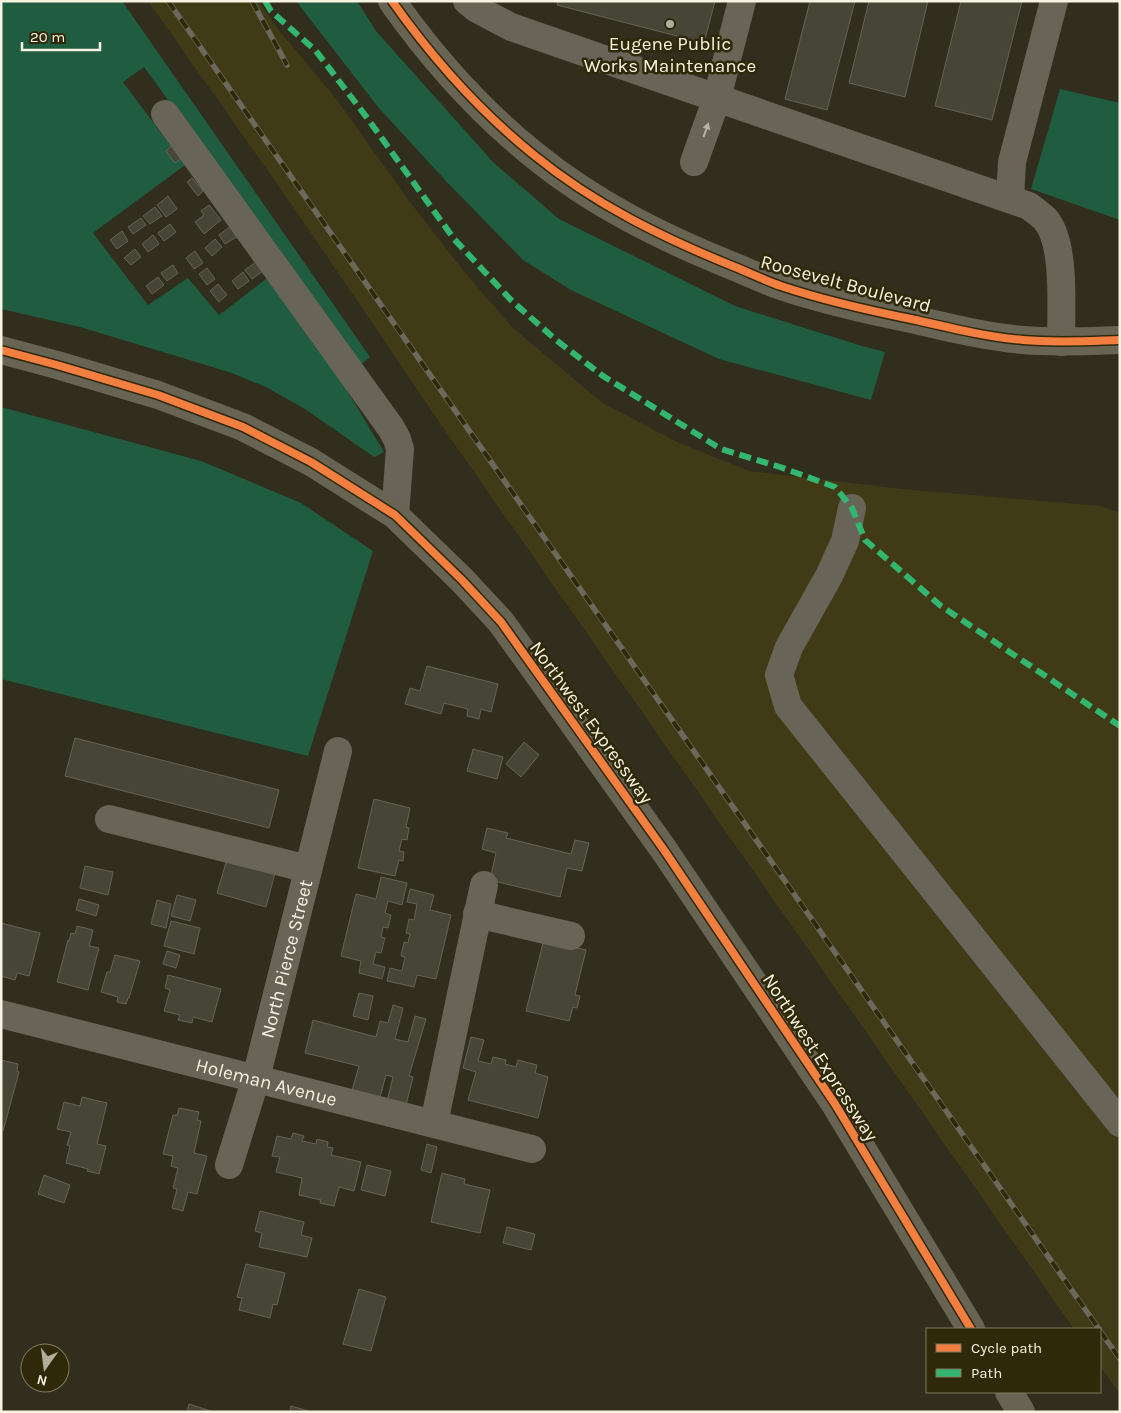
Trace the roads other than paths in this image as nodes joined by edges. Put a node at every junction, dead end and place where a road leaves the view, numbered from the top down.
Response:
1 (392, 1) edge
2 (467, 1) edge
3 (742, 1) edge
4 (1054, 1) edge
5 (717, 98) junction
6 (165, 114) dead end
7 (694, 162) dead end
8 (1010, 199) junction
9 (1120, 340) edge
10 (1061, 342) junction
11 (1, 350) edge
12 (852, 508) dead end
13 (395, 515) junction
14 (338, 751) dead end
15 (109, 819) dead end
16 (308, 869) junction
17 (484, 885) dead end
18 (478, 914) junction
19 (571, 936) dead end
20 (1, 1014) edge
21 (256, 1078) junction
22 (434, 1123) junction
23 (1120, 1123) edge
24 (532, 1149) dead end
25 (229, 1165) dead end
26 (971, 1328) edge
27 (1010, 1393) edge
28 (1022, 1412) edge

1 - 10 main road, Roosevelt Boulevard
2 - 5 street
3 - 5 street
4 - 8 street
7 -> 5 street
5 - 8 street
6 - 13 street
8 - 10 street
9 - 10 main road, Roosevelt Boulevard
11 - 13 main road, Northwest Expressway
12 - 23 street
13 - 26 main road, Northwest Expressway
14 - 16 street, North Pierce Street
15 - 16 street
16 - 21 street, North Pierce Street
17 - 18 street
18 - 19 street
18 - 22 street
20 - 21 street, Holeman Avenue
21 - 22 street, Holeman Avenue
21 - 25 street, North Pierce Street
22 - 24 street, Holeman Avenue
27 - 28 main road

